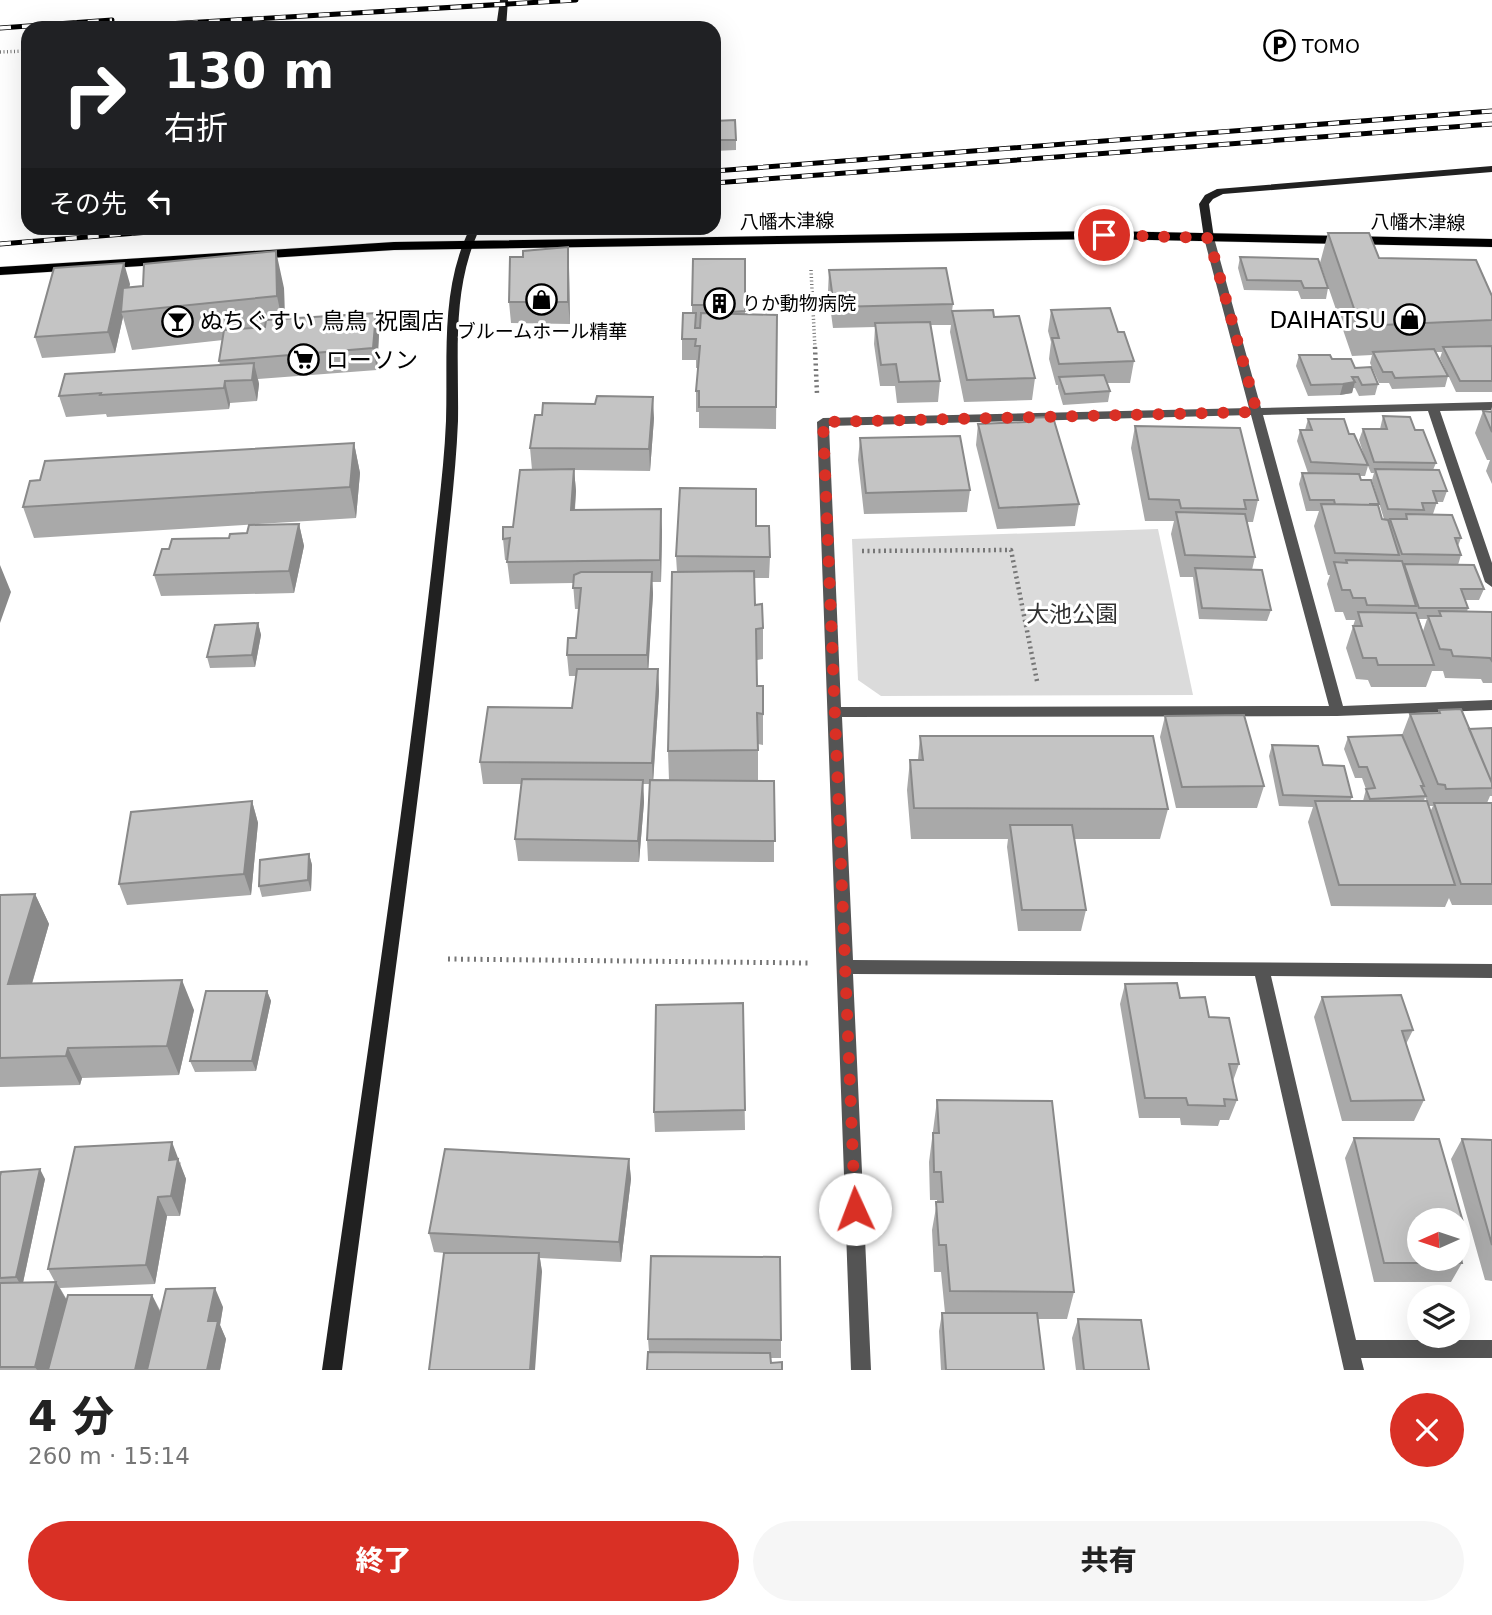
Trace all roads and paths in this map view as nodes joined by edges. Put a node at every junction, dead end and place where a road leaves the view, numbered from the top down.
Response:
1 (504, 0) edge
2 (502, 21) edge
3 (21, 51) edge
4 (0, 52) edge
5 (1492, 169) edge
6 (470, 235) edge
7 (1209, 238) junction
8 (1492, 243) edge
9 (464, 245) junction
10 (811, 258) dead end
11 (0, 271) edge
12 (1492, 406) edge
13 (1433, 408) junction
14 (1257, 412) junction
15 (823, 422) junction
16 (828, 552) junction
17 (1492, 582) edge
18 (1492, 705) edge
19 (1337, 711) junction
20 (835, 712) junction
21 (1043, 712) junction
22 (449, 958) dead end
23 (846, 967) junction
24 (1262, 971) junction
25 (1492, 971) edge
26 (1350, 1349) junction
27 (1492, 1349) edge
28 (332, 1370) edge
29 (861, 1370) edge
30 (1354, 1370) edge

1 - 2 street
3 - 4 path
5 - 7 street
6 - 9 street
7 - 8 main road, 八幡木津線
7 - 9 main road, 八幡木津線
7 - 14 street
9 - 11 main road, 八幡木津線
9 - 28 street
10 - 15 path
12 - 13 street
13 - 14 street
13 - 17 street
14 - 15 street
14 - 19 street
15 - 16 street
16 - 20 street
16 - 21 path
18 - 19 street
19 - 21 street
20 - 21 street
20 - 23 street
22 - 23 path
23 - 24 street
23 - 29 street
24 - 25 street
24 - 26 street
26 - 27 street
26 - 30 street

